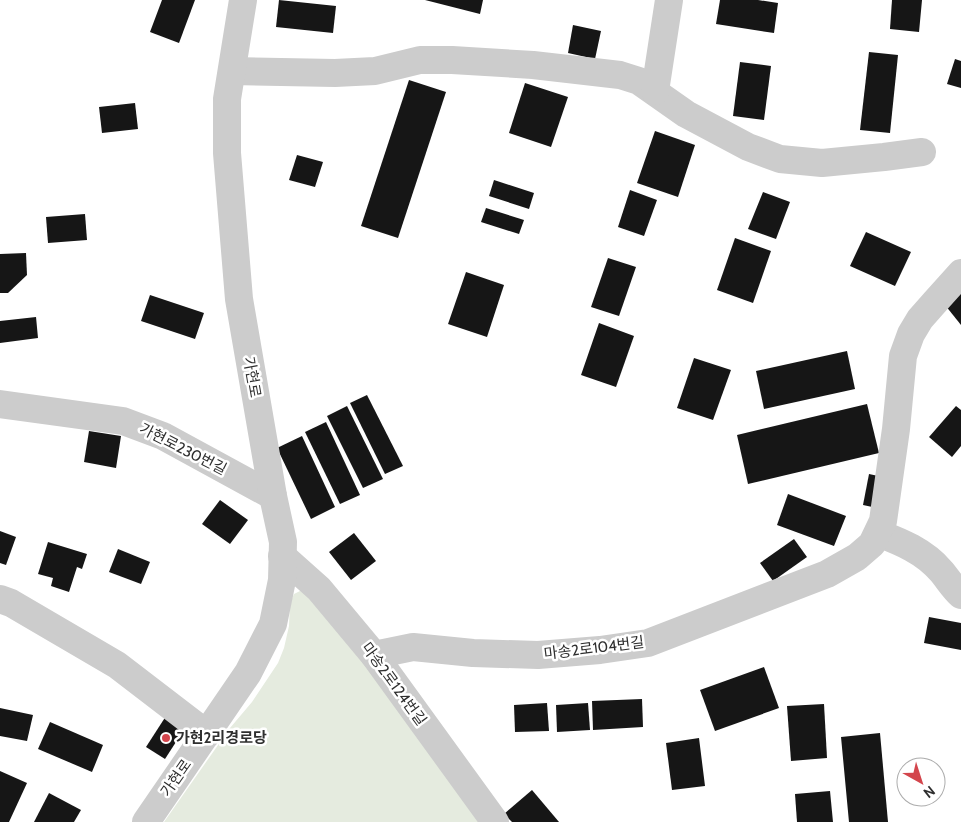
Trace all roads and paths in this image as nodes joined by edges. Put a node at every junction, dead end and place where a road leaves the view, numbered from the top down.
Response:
1 (243, 0) edge
2 (669, 0) edge
3 (232, 71) junction
4 (656, 91) junction
5 (922, 152) dead end
6 (961, 273) edge
7 (0, 404) edge
8 (273, 496) junction
9 (878, 533) junction
10 (282, 556) junction
11 (961, 595) edge
12 (0, 599) edge
13 (374, 655) junction
14 (207, 734) junction
15 (146, 822) edge
16 (495, 822) edge

1 - 3 street, 가현로
2 - 4 street
3 - 4 street
3 - 8 street, 가현로
4 - 5 street
6 - 9 street, 마송2로104번길
7 - 8 street, 가현로230번길
8 - 10 street, 가현로
9 - 11 street
9 - 13 street, 마송2로104번길
10 - 13 street, 마송2로124번길
10 - 14 street, 가현로
12 - 14 street
13 - 16 street, 마송2로124번길
14 - 15 street, 가현로

